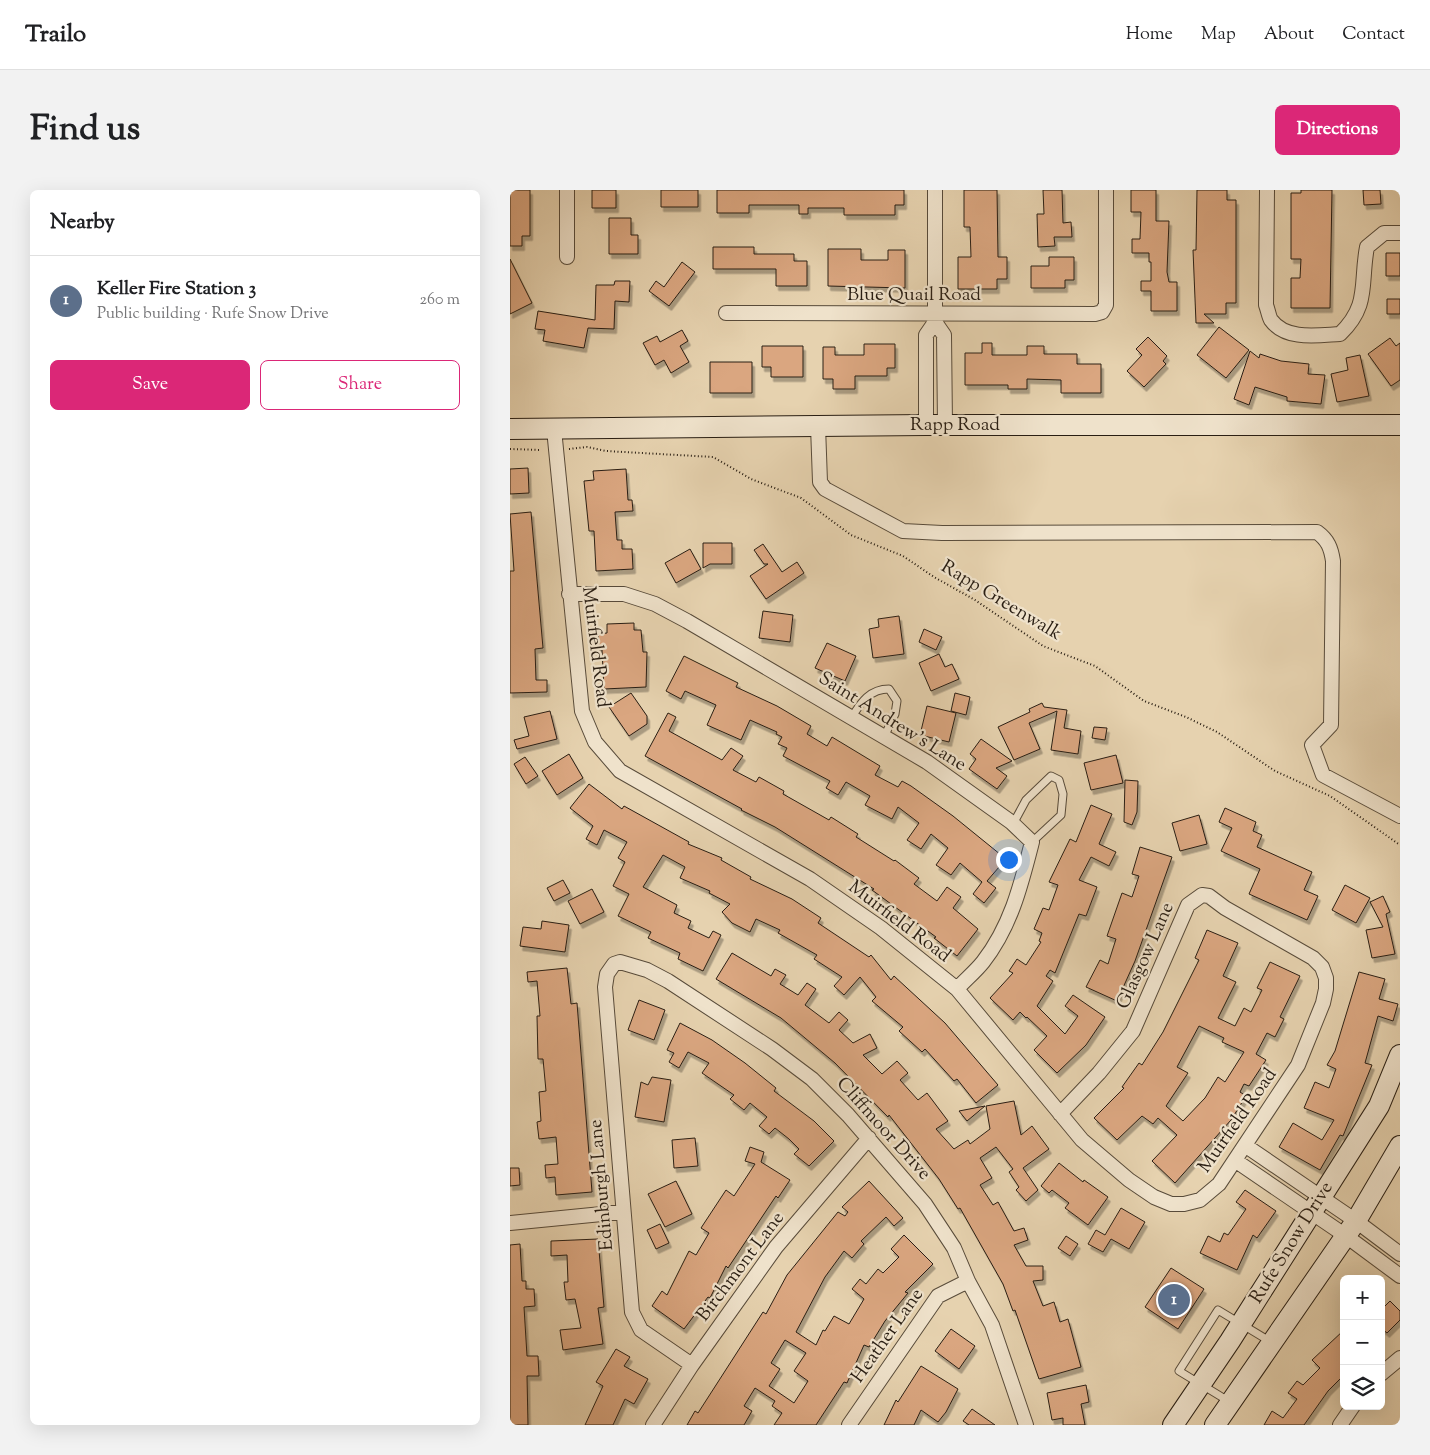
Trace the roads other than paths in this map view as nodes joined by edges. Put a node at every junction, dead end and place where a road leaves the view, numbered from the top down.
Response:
1 (567, 190) edge
2 (935, 190) edge
3 (1106, 190) edge
4 (1267, 190) edge
5 (1400, 233) edge
6 (567, 257) dead end
7 (726, 313) dead end
8 (935, 318) junction
9 (936, 425) junction
10 (1400, 425) edge
11 (818, 426) junction
12 (510, 429) edge
13 (554, 429) junction
14 (569, 594) junction
15 (852, 718) junction
16 (884, 737) junction
17 (1400, 816) edge
18 (1012, 824) junction
19 (1032, 842) junction
20 (607, 974) joint
21 (956, 990) junction
22 (1326, 990) joint
23 (1400, 1055) edge
24 (1060, 1114) junction
25 (868, 1138) junction
26 (1246, 1146) junction
27 (1400, 1146) edge
28 (1236, 1161) junction
29 (1316, 1204) junction
30 (622, 1212) junction
31 (510, 1222) edge
32 (1351, 1228) junction
33 (1400, 1254) edge
34 (1400, 1276) edge
35 (968, 1282) junction
36 (1241, 1323) junction
37 (1271, 1342) junction
38 (1400, 1358) edge
39 (692, 1365) junction
40 (1385, 1371) edge
41 (1200, 1384) junction
42 (1230, 1402) junction
43 (1349, 1410) edge
44 (653, 1425) edge
45 (849, 1425) edge
46 (1026, 1425) edge
47 (1173, 1425) edge
48 (1214, 1425) edge
49 (1340, 1425) edge

1 - 6 street
2 - 8 street
3 - 8 street, Blue Quail Road
4 - 5 street
7 - 8 street, Blue Quail Road
8 - 9 street
8 - 9 street
9 - 10 street, Rapp Road
9 - 11 street, Rapp Road
11 - 13 street, Rapp Road
11 - 17 street
12 - 13 street, Rapp Road
13 - 14 street, Muirfield Road
14 - 15 street, Saint Andrew's Lane
14 - 21 street, Muirfield Road
15 - 16 street, Saint Andrew's Lane
15 - 16 lane
16 - 18 street, Saint Andrew's Lane
18 - 19 street, Saint Andrew's Lane
18 - 19 lane
19 - 21 street
20 - 25 street, Cliffmoor Drive
20 - 30 street, Edinburgh Lane
21 - 24 street, Muirfield Road
22 - 24 street, Glasgow Lane
22 - 26 street, Muirfield Road
23 - 29 street, Rufe Snow Drive
24 - 28 street, Muirfield Road
25 - 35 street, Cliffmoor Drive
25 - 39 street, Birchmont Lane
26 - 28 street, Muirfield Road
26 - 29 street
27 - 32 street, Rufe Snow Drive
28 - 29 street
29 - 32 street
29 - 36 street, Rufe Snow Drive
30 - 31 street
30 - 39 street, Edinburgh Lane
32 - 33 street
32 - 34 street
32 - 37 street, Rufe Snow Drive
35 - 45 street, Heather Lane
35 - 46 street, Cliffmoor Drive
36 - 37 lane
36 - 41 street, Rufe Snow Drive
36 - 41 lane
37 - 42 street, Rufe Snow Drive
38 - 40 street
39 - 44 street, Birchmont Lane
41 - 42 lane
41 - 47 street, Rufe Snow Drive
42 - 48 street, Rufe Snow Drive
43 - 49 street

